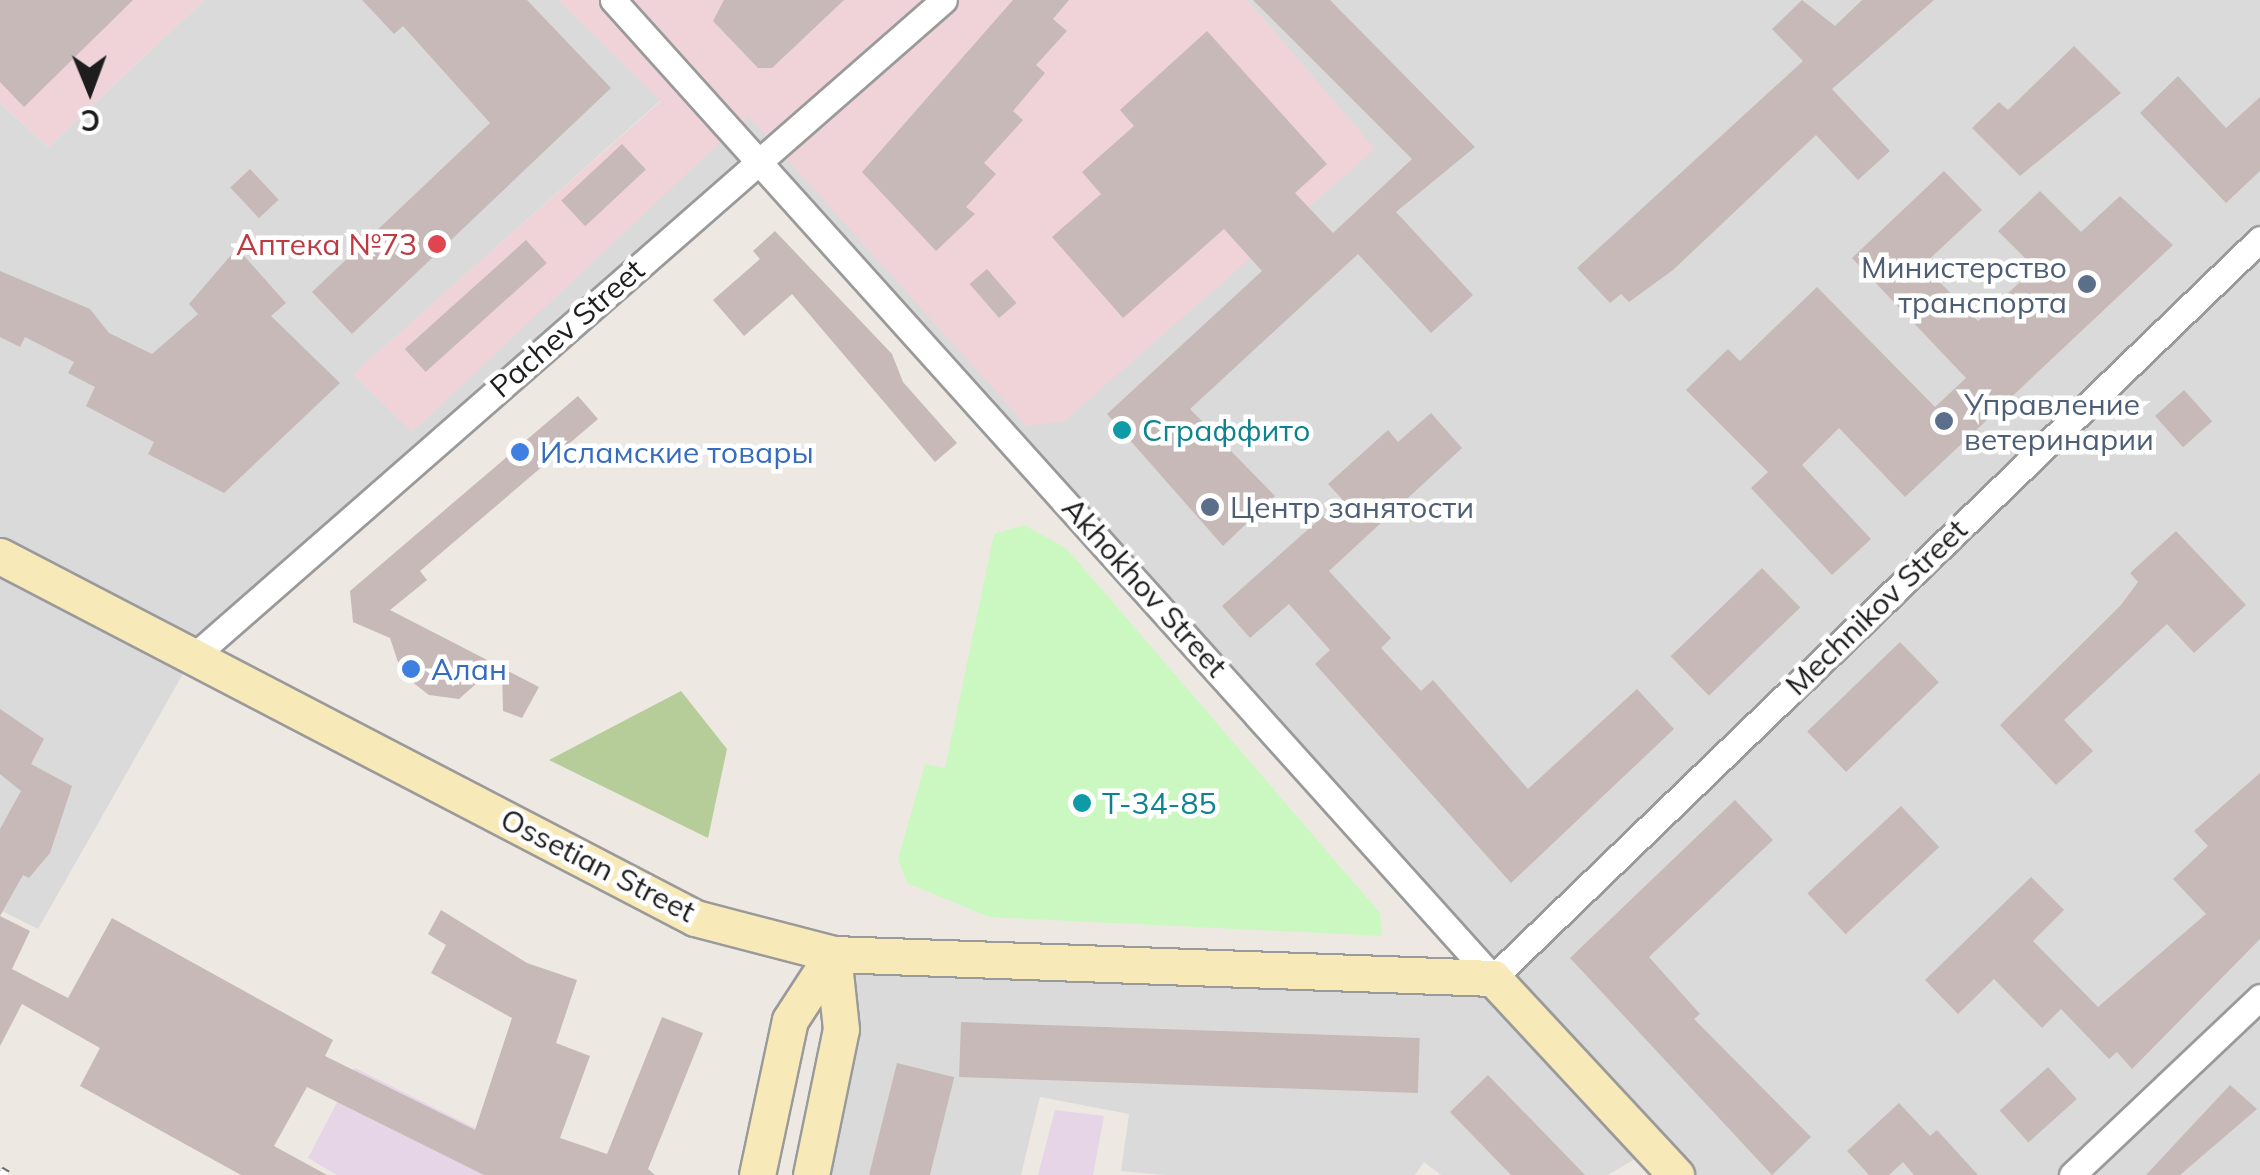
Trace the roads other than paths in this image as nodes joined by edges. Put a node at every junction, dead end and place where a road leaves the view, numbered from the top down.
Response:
1 (613, 0) edge
2 (944, 0) edge
3 (764, 162) junction
4 (2260, 238) edge
5 (0, 556) edge
6 (192, 658) junction
7 (832, 954) junction
8 (1493, 978) junction
9 (2260, 996) edge
10 (756, 1175) edge
11 (811, 1175) edge
12 (1676, 1175) edge
13 (2072, 1175) edge

1 - 3 street, Akhokhov Street
2 - 3 street, Pachev Street
3 - 6 street, Pachev Street
3 - 8 street, Akhokhov Street
4 - 8 street, Mechnikov Street
5 - 6 main road, Ossetian Street
6 - 7 main road, Ossetian Street
7 - 8 main road, Ossetian Street
7 - 10 main road
7 - 11 main road
8 - 12 main road, Akhokhov Street
9 - 13 street

